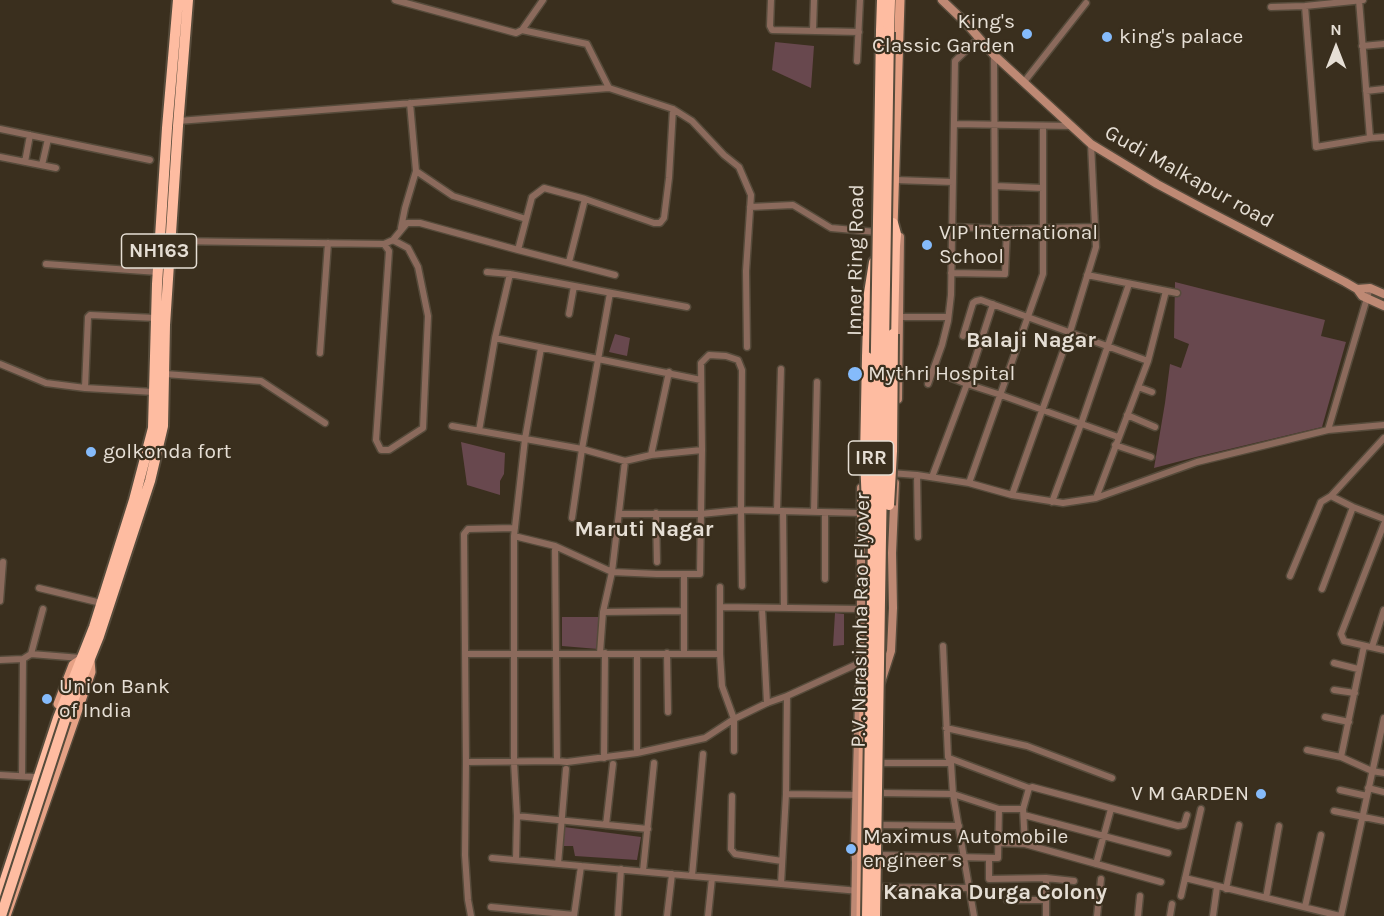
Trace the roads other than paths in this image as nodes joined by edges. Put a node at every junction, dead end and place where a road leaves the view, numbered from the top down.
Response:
1 (178, 0) edge
2 (188, 0) edge
3 (395, 0) edge
4 (543, 0) edge
5 (771, 0) edge
6 (814, 0) edge
7 (860, 0) edge
8 (880, 0) edge
9 (890, 0) edge
10 (900, 0) edge
11 (942, 0) edge
12 (1361, 0) edge
13 (1086, 3) dead end
14 (1305, 6) junction
15 (1271, 7) dead end
16 (522, 30) junction
17 (813, 30) junction
18 (858, 32) junction
19 (979, 38) junction
20 (1384, 45) edge
21 (1362, 46) junction
22 (994, 55) junction
23 (857, 61) dead end
24 (1024, 82) junction
25 (609, 88) junction
26 (1384, 89) edge
27 (1366, 91) junction
28 (410, 103) junction
29 (672, 109) junction
30 (178, 122) junction
31 (954, 124) junction
32 (995, 125) junction
33 (1043, 126) junction
34 (1071, 126) junction
35 (0, 129) edge
36 (30, 135) junction
37 (1384, 137) edge
38 (1370, 138) junction
39 (48, 139) junction
40 (1091, 144) junction
41 (0, 157) edge
42 (150, 160) dead end
43 (25, 162) junction
44 (42, 165) junction
45 (56, 168) dead end
46 (416, 171) junction
47 (895, 180) junction
48 (953, 182) junction
49 (995, 186) junction
50 (1043, 188) junction
51 (585, 199) junction
52 (750, 207) junction
53 (526, 219) junction
54 (893, 221) junction
55 (953, 227) junction
56 (1095, 227) junction
57 (401, 228) junction
58 (995, 228) junction
59 (1043, 228) junction
60 (1007, 229) junction
61 (876, 232) junction
62 (393, 240) junction
63 (171, 241) junction
64 (328, 243) junction
65 (384, 244) junction
66 (518, 250) junction
67 (876, 253) junction
68 (569, 262) junction
69 (46, 264) dead end
70 (158, 272) junction
71 (487, 272) dead end
72 (951, 273) junction
73 (510, 274) junction
74 (615, 275) dead end
75 (1087, 275) junction
76 (1129, 284) junction
77 (574, 286) junction
78 (1370, 288) junction
79 (1357, 289) junction
80 (1166, 291) junction
81 (610, 293) junction
82 (1177, 293) dead end
83 (1384, 294) edge
84 (1367, 298) junction
85 (993, 304) junction
86 (1384, 306) edge
87 (687, 307) dead end
88 (569, 314) dead end
89 (900, 317) junction
90 (948, 317) junction
91 (1028, 317) junction
92 (156, 318) junction
93 (1070, 332) junction
94 (963, 336) dead end
95 (495, 338) junction
96 (1108, 346) junction
97 (747, 347) dead end
98 (541, 348) junction
99 (320, 353) dead end
100 (598, 359) junction
101 (1148, 361) junction
102 (0, 364) edge
103 (781, 369) dead end
104 (669, 372) junction
105 (165, 374) junction
106 (949, 377) dead end
107 (701, 380) junction
108 (817, 382) dead end
109 (928, 384) dead end
110 (966, 384) junction
111 (1138, 387) junction
112 (85, 388) junction
113 (154, 392) junction
114 (1152, 392) dead end
115 (1001, 395) junction
116 (1042, 410) junction
117 (871, 413) junction
118 (1127, 415) junction
119 (325, 423) dead end
120 (1081, 424) junction
121 (1384, 425) edge
122 (452, 426) dead end
123 (1155, 427) dead end
124 (1328, 430) junction
125 (478, 431) junction
126 (1118, 437) junction
127 (1384, 438) edge
128 (525, 439) junction
129 (1116, 445) junction
130 (582, 449) junction
131 (702, 450) junction
132 (651, 455) junction
133 (1151, 457) dead end
134 (624, 461) junction
135 (891, 473) junction
136 (916, 475) junction
137 (932, 477) junction
138 (969, 483) junction
139 (1012, 495) junction
140 (1331, 496) junction
141 (1096, 498) junction
142 (1052, 502) junction
143 (1353, 507) junction
144 (741, 510) junction
145 (780, 511) junction
146 (814, 512) junction
147 (656, 513) junction
148 (825, 513) junction
149 (861, 513) junction
150 (619, 514) junction
151 (701, 514) junction
152 (572, 518) dead end
153 (1384, 519) edge
154 (1384, 524) edge
155 (515, 528) junction
156 (514, 536) junction
157 (918, 537) dead end
158 (555, 546) junction
159 (3, 562) dead end
160 (657, 562) dead end
161 (612, 572) junction
162 (684, 575) junction
163 (1290, 576) dead end
164 (825, 579) dead end
165 (742, 586) dead end
166 (720, 587) dead end
167 (39, 588) dead end
168 (1322, 589) dead end
169 (0, 601) edge
170 (101, 603) junction
171 (720, 607) junction
172 (762, 608) junction
173 (784, 608) junction
174 (43, 609) dead end
175 (861, 609) junction
176 (1384, 610) edge
177 (684, 611) junction
178 (603, 612) junction
179 (876, 626) junction
180 (943, 646) dead end
181 (1364, 646) junction
182 (1372, 647) junction
183 (1384, 650) edge
184 (603, 653) junction
185 (667, 653) junction
186 (684, 653) junction
187 (31, 654) junction
188 (465, 654) junction
189 (515, 654) junction
190 (556, 654) junction
191 (637, 654) junction
192 (720, 654) junction
193 (23, 659) junction
194 (86, 659) junction
195 (0, 660) edge
196 (863, 662) junction
197 (1334, 663) dead end
198 (1358, 669) junction
199 (1335, 690) dead end
200 (1355, 693) junction
201 (787, 696) junction
202 (767, 703) junction
203 (668, 712) dead end
204 (1325, 717) dead end
205 (1384, 718) edge
206 (62, 719) junction
207 (734, 719) junction
208 (1349, 722) junction
209 (946, 728) junction
210 (1307, 750) dead end
211 (734, 751) dead end
212 (637, 753) junction
213 (703, 754) dead end
214 (1341, 757) junction
215 (604, 758) junction
216 (950, 760) junction
217 (557, 761) junction
218 (466, 762) junction
219 (514, 762) junction
220 (654, 763) dead end
221 (881, 763) junction
222 (614, 764) dead end
223 (566, 769) dead end
224 (1372, 771) junction
225 (1384, 773) edge
226 (0, 775) edge
227 (22, 775) junction
228 (34, 777) junction
229 (1112, 778) dead end
230 (863, 780) junction
231 (881, 780) junction
232 (1029, 788) junction
233 (1368, 788) junction
234 (1340, 790) dead end
235 (1384, 792) edge
236 (786, 794) junction
237 (881, 794) junction
238 (954, 794) junction
239 (860, 795) junction
240 (732, 796) dead end
241 (1367, 796) junction
242 (999, 809) junction
243 (1111, 809) junction
244 (1200, 809) dead end
245 (1334, 811) dead end
246 (1023, 812) junction
247 (1187, 815) dead end
248 (517, 816) junction
249 (1362, 817) junction
250 (562, 820) junction
251 (1384, 821) edge
252 (606, 825) junction
253 (880, 825) junction
254 (1239, 825) dead end
255 (959, 826) junction
256 (1279, 826) dead end
257 (648, 829) junction
258 (1321, 835) dead end
259 (1103, 837) junction
260 (998, 843) junction
261 (1025, 844) junction
262 (1168, 853) dead end
263 (880, 855) junction
264 (965, 857) junction
265 (492, 858) dead end
266 (989, 858) junction
267 (516, 860) junction
268 (782, 861) junction
269 (558, 864) junction
270 (1096, 864) junction
271 (581, 866) junction
272 (621, 869) junction
273 (643, 872) junction
274 (672, 874) junction
275 (692, 876) junction
276 (712, 878) junction
277 (1046, 878) junction
278 (1185, 878) junction
279 (1101, 879) dead end
280 (0, 880) edge
281 (1074, 880) dead end
282 (1161, 882) dead end
283 (781, 884) junction
284 (880, 887) junction
285 (1217, 887) junction
286 (970, 888) junction
287 (1226, 889) junction
288 (858, 891) junction
289 (0, 894) edge
290 (1140, 896) dead end
291 (1181, 896) dead end
292 (1266, 898) junction
293 (1007, 900) dead end
294 (1046, 900) junction
295 (1172, 904) dead end
296 (491, 907) dead end
297 (1305, 907) junction
298 (1322, 914) edge
299 (3, 916) edge
300 (471, 916) edge
301 (574, 916) edge
302 (618, 916) edge
303 (667, 916) edge
304 (708, 916) edge
305 (855, 916) edge
306 (861, 916) edge
307 (867, 916) edge
308 (877, 916) edge
309 (974, 916) edge
310 (1046, 916) edge
311 (1097, 916) edge
312 (1138, 916) edge
313 (1170, 916) edge
314 (1213, 916) edge
315 (1341, 916) edge

1 - 70 highway, NH163
2 - 30 highway, NH163
3 - 16 street
4 - 16 street
5 - 17 street
6 - 17 street
7 - 18 street
8 - 61 main road, Inner Ring Road / IRR
8 - 179 highway, P.V. Narasimha Rao Flyover, bridge
9 - 179 highway, P.V. Narasimha Rao Flyover, bridge
10 - 47 main road, Inner Ring Road / IRR
11 - 19 street, Gudi Malkapur road
12 - 14 street
12 - 21 street
13 - 24 street
14 - 15 street
14 - 38 street
16 - 25 street
17 - 18 street
18 - 23 street
19 - 22 street, Gudi Malkapur road
19 - 31 street
20 - 21 street
21 - 27 street
22 - 24 street, Gudi Malkapur road
22 - 32 street
24 - 34 street, Gudi Malkapur road
25 - 28 street
25 - 29 street
26 - 27 street
27 - 38 street
28 - 30 street
28 - 46 street
29 - 51 street
29 - 52 street
30 - 63 highway, NH163
31 - 32 street
31 - 48 street
32 - 33 street
32 - 49 street
33 - 34 street
33 - 50 street
34 - 40 street, Gudi Malkapur road
35 - 36 street
36 - 39 street
36 - 43 street
37 - 38 street
39 - 42 street
39 - 44 street
40 - 56 street
40 - 79 street, Gudi Malkapur road
41 - 43 street
43 - 44 street
44 - 45 street
46 - 53 street
46 - 57 street
47 - 48 street
47 - 54 main road, Inner Ring Road / IRR
48 - 55 street
49 - 50 street
49 - 58 street
50 - 59 street
51 - 53 street
51 - 68 street
52 - 61 street
52 - 97 street
53 - 66 street
54 - 89 street
54 - 135 main road, Inner Ring Road / IRR
54 - 179 highway, bridge
55 - 58 street
55 - 72 street
56 - 59 street
56 - 75 street
57 - 62 street
57 - 66 street
58 - 60 street
59 - 60 street
59 - 91 street
60 - 72 street
61 - 67 main road, Inner Ring Road / IRR
62 - 65 street
62 - 65 street
63 - 64 street
63 - 105 highway, NH163
64 - 65 street
64 - 99 street
66 - 68 street
67 - 117 main road, Inner Ring Road / IRR
67 - 179 highway, bridge
68 - 74 street
69 - 70 street
70 - 92 highway, NH163
71 - 73 street
72 - 90 street
73 - 77 street
73 - 95 street
75 - 76 street
75 - 93 street
76 - 80 street
76 - 96 street
77 - 81 street
77 - 88 street
78 - 79 street
78 - 83 street
78 - 84 street
79 - 84 street, Gudi Malkapur road
80 - 82 street
80 - 101 street
81 - 87 street
81 - 100 street
84 - 86 street, Gudi Malkapur road
84 - 124 street
85 - 91 street
85 - 94 street
85 - 110 street
89 - 90 street
89 - 135 street
90 - 109 street
91 - 93 street
91 - 115 street
92 - 112 street
92 - 113 highway, NH163
93 - 96 street
93 - 116 street
95 - 98 street
95 - 125 street
96 - 101 street
96 - 120 street
98 - 100 street
98 - 128 street
100 - 104 street
100 - 130 street
101 - 111 street
102 - 112 street
103 - 145 street
104 - 107 street
104 - 132 street
105 - 119 street
105 - 194 highway, NH163
106 - 110 street
107 - 131 street
107 - 144 street
108 - 146 street
110 - 115 street
110 - 137 street
111 - 114 street
111 - 118 street
112 - 113 street
113 - 170 highway, NH163
115 - 116 street
115 - 138 street
116 - 120 street
116 - 139 street
117 - 149 street
117 - 196 main road, Inner Ring Road / IRR
118 - 123 street
118 - 126 street
120 - 126 street
120 - 142 street
121 - 124 street
122 - 125 street
124 - 141 street
125 - 128 street
126 - 129 street
127 - 140 street
128 - 130 street
128 - 155 street
129 - 133 street
129 - 141 street
130 - 134 street
130 - 152 street
131 - 132 street
131 - 151 street
132 - 134 street
134 - 150 street
135 - 136 street
135 - 221 main road, Inner Ring Road / IRR
136 - 137 street
136 - 157 street
137 - 138 street
138 - 139 street
139 - 142 street
140 - 143 street
140 - 163 street
141 - 142 street
143 - 153 street
143 - 168 street
144 - 145 street
144 - 151 street
144 - 165 street
145 - 146 street
145 - 173 street
146 - 148 street
147 - 150 street
147 - 151 street
147 - 160 street
148 - 149 street
148 - 164 street
149 - 175 street
150 - 161 street
151 - 162 street
154 - 181 street
155 - 156 street
155 - 188 street
156 - 158 street
156 - 189 street
158 - 161 street
158 - 190 street
159 - 169 street
161 - 162 street
161 - 178 street
162 - 177 street
166 - 171 street
167 - 170 street
170 - 194 highway, NH163
171 - 172 street
171 - 192 street
172 - 173 street
172 - 202 street
173 - 175 street
174 - 187 street
175 - 196 street
176 - 182 street
177 - 178 street
177 - 186 street
178 - 184 street
179 - 307 highway, P.V. Narasimha Rao Flyover, bridge
179 - 308 highway, P.V. Narasimha Rao Flyover, bridge
180 - 209 street
181 - 182 street
181 - 198 street
182 - 183 street
184 - 190 street
184 - 191 street
184 - 215 street
185 - 186 street
185 - 191 street
185 - 203 street
186 - 192 street
187 - 193 street
187 - 194 street
188 - 189 street
188 - 218 street
189 - 190 street
189 - 219 street
190 - 217 street
191 - 212 street
192 - 207 street
193 - 195 street
193 - 227 street
194 - 206 highway, NH163
194 - 228 main road
194 - 299 main road
196 - 201 street
196 - 230 main road, Inner Ring Road / IRR
196 - 239 street
197 - 198 street
198 - 200 street
199 - 200 street
200 - 208 street
201 - 202 street
201 - 236 street
202 - 207 street
204 - 208 street
205 - 224 street
206 - 289 highway, NH163
206 - 299 highway, NH163, bridge
207 - 211 street
207 - 212 street
208 - 214 street
209 - 216 street
209 - 229 street
210 - 214 street
212 - 215 street
213 - 275 street
214 - 224 street
215 - 217 street
216 - 221 street
216 - 232 street
216 - 238 street
217 - 219 street
218 - 219 street
218 - 300 street
219 - 248 street
220 - 257 street
221 - 231 main road, Inner Ring Road / IRR
222 - 252 street
223 - 250 street
224 - 225 street
224 - 233 street
226 - 227 street
227 - 228 street
228 - 280 main road
230 - 231 main road
230 - 239 main road, Inner Ring Road / IRR
231 - 237 main road, Inner Ring Road / IRR
232 - 243 street
232 - 246 street
233 - 235 street
233 - 241 street
234 - 241 street
236 - 239 street
236 - 268 street
237 - 238 street
237 - 253 main road, Inner Ring Road / IRR
238 - 242 street
238 - 255 street
239 - 288 main road, Inner Ring Road / IRR
240 - 268 street
241 - 249 street
242 - 246 street
242 - 260 street
243 - 247 street
243 - 259 street
244 - 278 street
245 - 249 street
246 - 259 street
246 - 261 street
248 - 250 street
248 - 267 street
249 - 251 street
249 - 315 street
250 - 252 street
250 - 269 street
252 - 257 street
253 - 255 street
253 - 263 main road, Inner Ring Road / IRR
254 - 287 street
255 - 264 street
256 - 292 street
257 - 273 street
258 - 297 street
259 - 262 street
259 - 270 street
260 - 261 street
260 - 266 street
261 - 270 street
263 - 264 street
263 - 284 main road, Inner Ring Road / IRR
264 - 266 street
264 - 286 street
265 - 267 street
266 - 277 street
267 - 269 street
268 - 283 street
269 - 271 street
270 - 282 street
271 - 272 street
271 - 301 street
272 - 273 street
272 - 302 street
273 - 274 street
274 - 275 street
274 - 303 street
275 - 276 street
276 - 283 street
276 - 304 street
277 - 281 street
277 - 294 street
278 - 285 street
278 - 291 street
279 - 311 street
283 - 288 street
284 - 286 street
284 - 308 main road, Inner Ring Road / IRR
285 - 287 street
285 - 314 street
286 - 309 street
287 - 292 street
288 - 305 street
288 - 306 main road, Inner Ring Road / IRR
290 - 312 street
292 - 297 street
293 - 294 street
294 - 310 street
295 - 313 street
296 - 301 street
297 - 298 street
298 - 315 street

